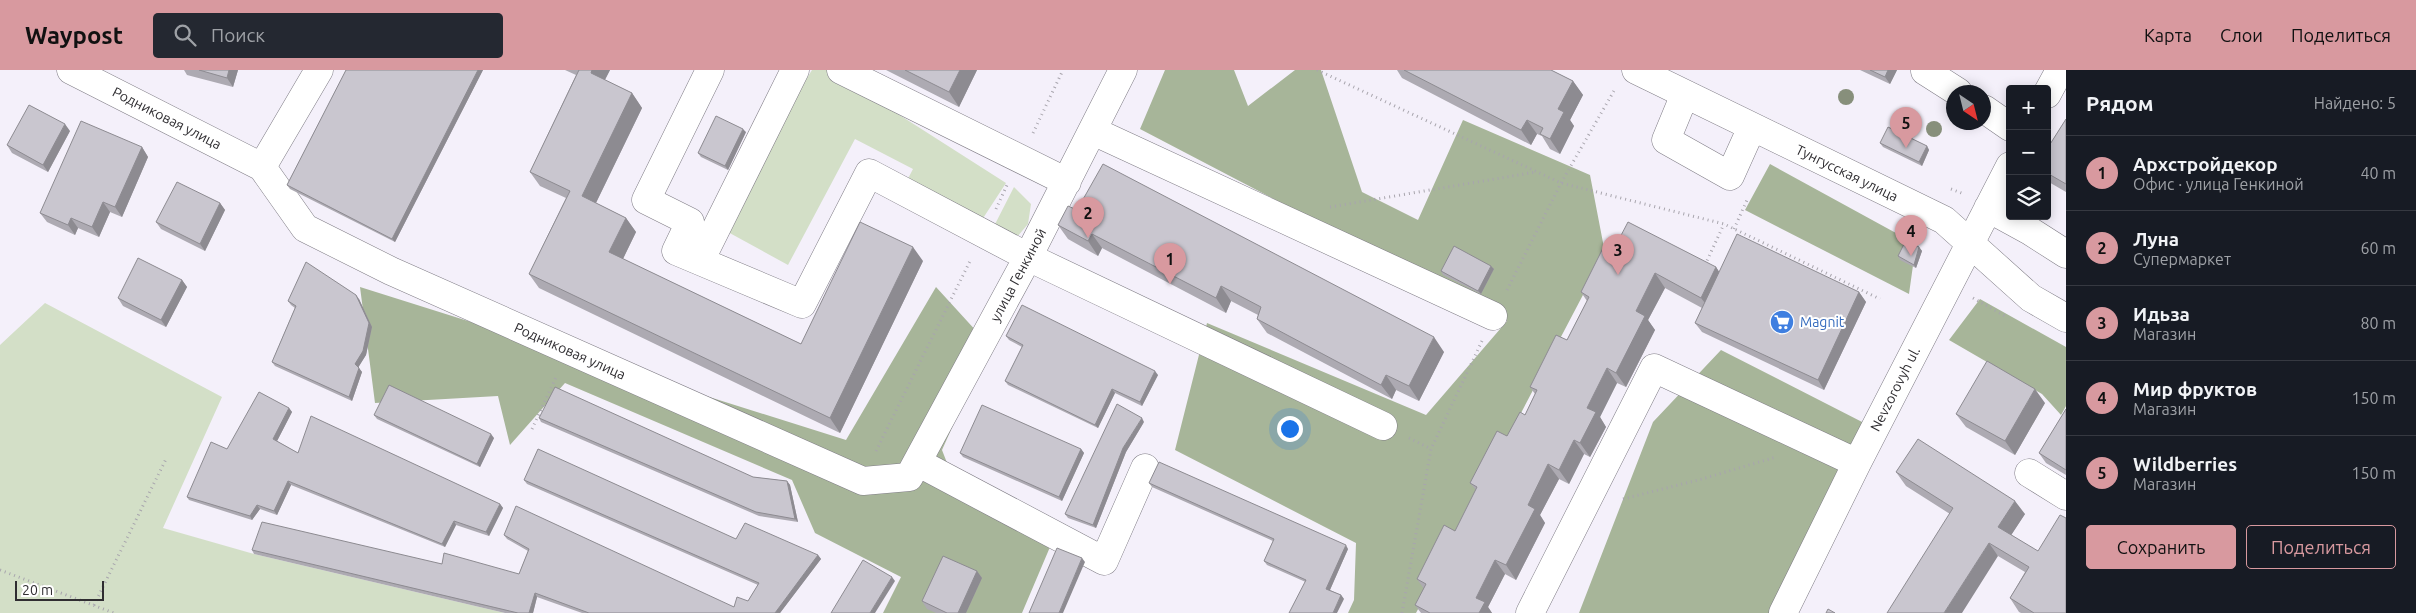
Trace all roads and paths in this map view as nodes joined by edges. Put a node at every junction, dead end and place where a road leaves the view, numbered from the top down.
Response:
1 (71, 70) edge
2 (319, 70) edge
3 (710, 70) edge
4 (795, 70) edge
5 (841, 70) edge
6 (1063, 70) edge
7 (1123, 70) edge
8 (1317, 70) edge
9 (1636, 70) edge
10 (2060, 70) edge
11 (1925, 71) edge
12 (1947, 85) edge
13 (2051, 87) edge
14 (1685, 94) junction
15 (1991, 114) edge
16 (2006, 124) edge
17 (1752, 126) junction
18 (1093, 131) junction
19 (1020, 159) junction
20 (262, 167) junction
21 (1536, 172) junction
22 (2006, 174) edge
23 (1067, 182) junction
24 (1988, 208) junction
25 (1294, 224) junction
26 (1724, 224) junction
27 (984, 233) junction
28 (1971, 243) junction
29 (2066, 254) edge
30 (1028, 257) junction
31 (700, 261) junction
32 (1705, 265) edge
33 (1949, 284) junction
34 (1856, 287) junction
35 (1852, 295) edge
36 (1880, 299) dead end
37 (1494, 316) dead end
38 (2008, 318) dead end
39 (2066, 318) edge
40 (569, 350) junction
41 (1383, 426) dead end
42 (532, 429) dead end
43 (1811, 441) junction
44 (167, 457) dead end
45 (873, 459) dead end
46 (1857, 462) junction
47 (1145, 468) dead end
48 (913, 469) junction
49 (2029, 473) dead end
50 (2066, 496) edge
51 (1623, 499) dead end
52 (0, 570) edge
53 (94, 605) junction
54 (114, 613) edge
55 (1530, 613) edge
56 (1783, 613) edge

1 - 20 street, Родниковая улица
2 - 20 street
3 - 31 street
4 - 31 street
5 - 19 street
6 - 19 path
7 - 18 street, улица Генкиной
8 - 21 path
9 - 14 street, Тунгусская улица
10 - 13 street
11 - 12 street
14 - 17 street, Тунгусская улица
14 - 17 street
15 - 16 street
17 - 28 street, Тунгусская улица
18 - 23 street, улица Генкиной
18 - 25 street
19 - 23 street
19 - 27 path
20 - 40 street, Родниковая улица
21 - 25 path
21 - 26 path
22 - 24 street, Nevzorovyh ul.
23 - 30 street, улица Генкиной
24 - 28 street, Nevzorovyh ul.
24 - 29 street
25 - 37 street
26 - 32 path
26 - 34 path
27 - 30 street
27 - 31 street
27 - 45 path
28 - 33 street, Nevzorovyh ul.
28 - 39 street, Тунгусская улица
30 - 41 street
30 - 48 street, улица Генкиной
33 - 38 path
33 - 46 street, Nevzorovyh ul.
34 - 35 path
34 - 36 path
40 - 42 path
40 - 48 street, Родниковая улица
43 - 46 street
43 - 51 path
43 - 55 street
44 - 53 path
46 - 56 street, Nevzorovyh ul.
47 - 48 street
49 - 50 street
52 - 53 path
53 - 54 path

